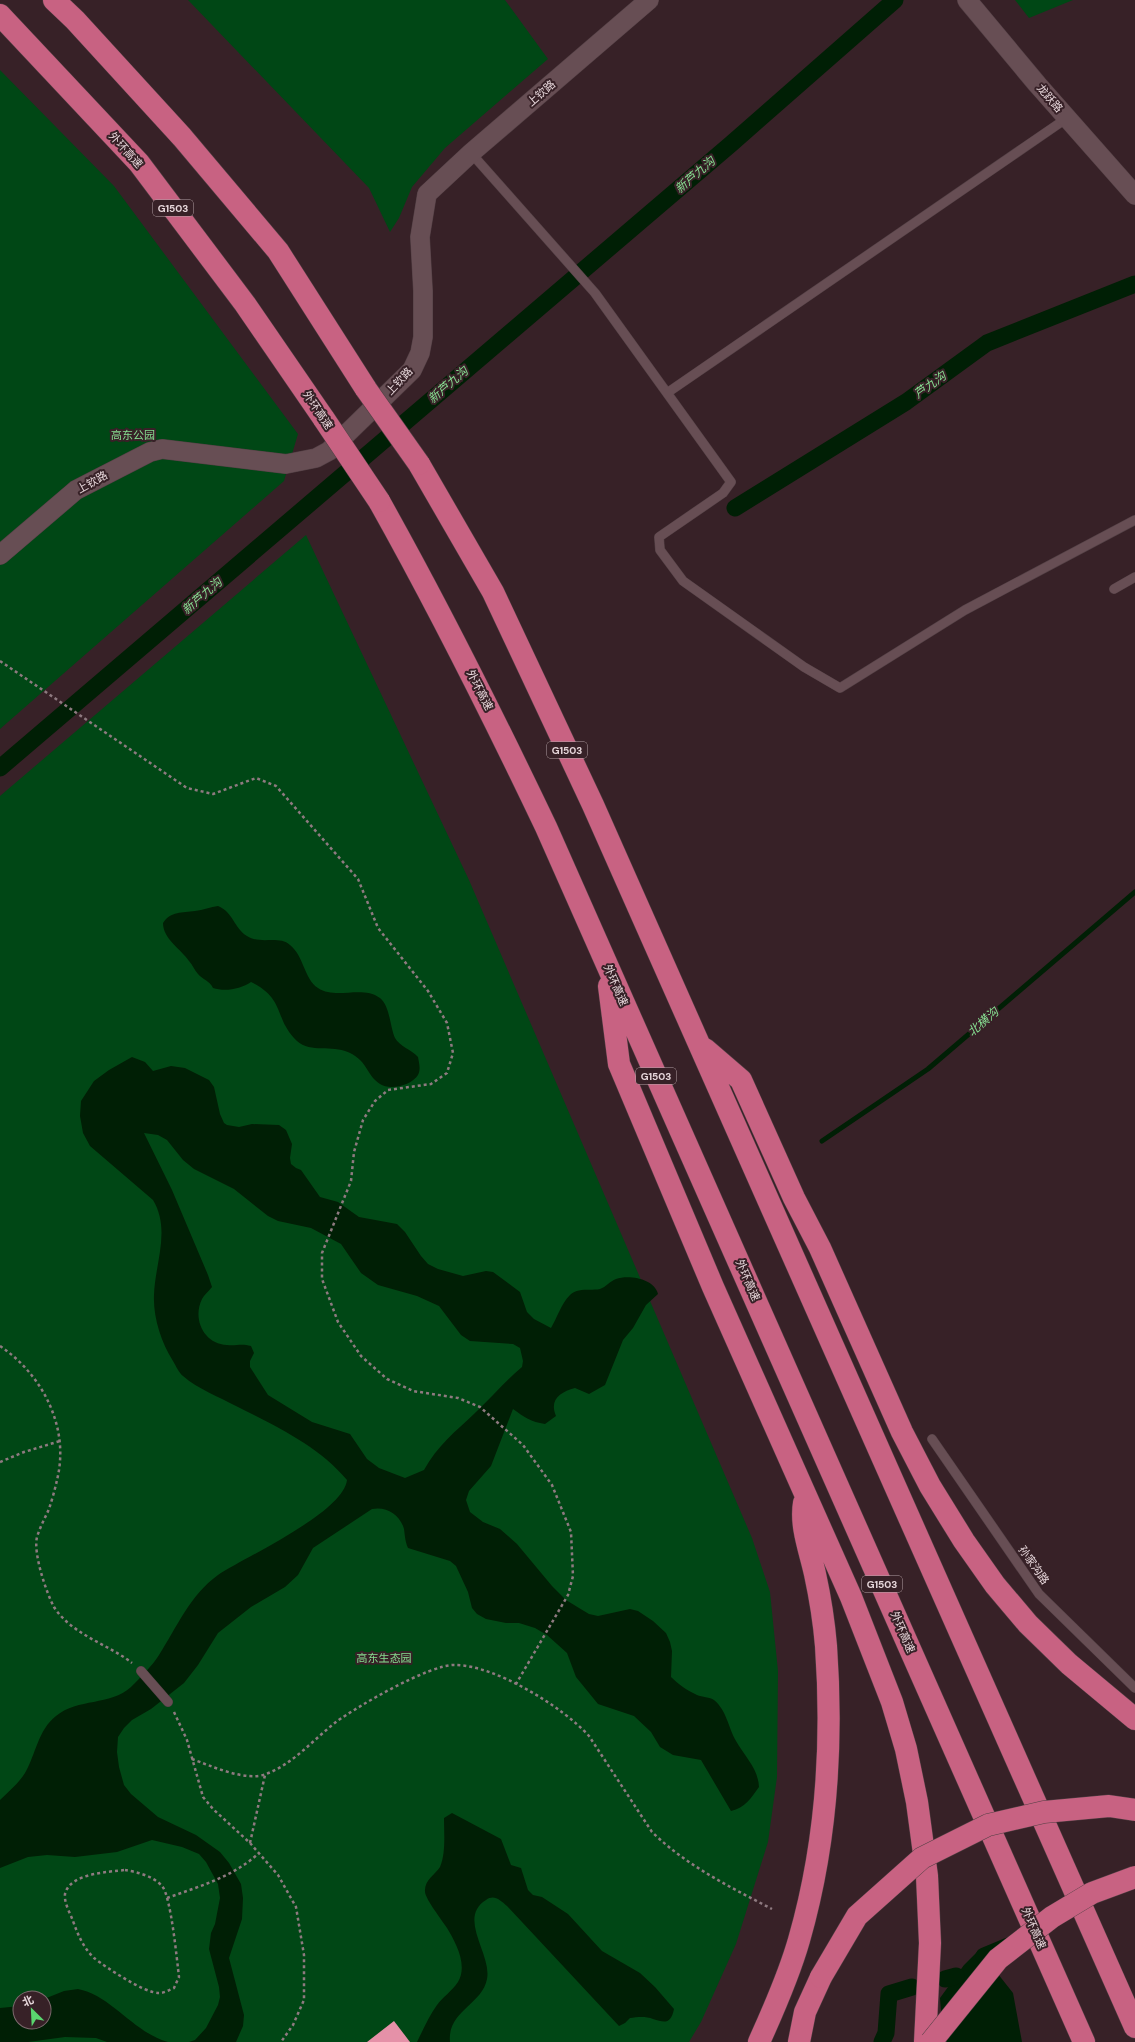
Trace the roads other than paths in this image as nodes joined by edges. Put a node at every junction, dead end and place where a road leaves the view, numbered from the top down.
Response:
1 (54, 0) edge
2 (649, 0) edge
3 (967, 0) edge
4 (0, 14) edge
5 (1067, 118) junction
6 (471, 153) junction
7 (1135, 195) edge
8 (667, 393) junction
9 (1135, 520) edge
10 (0, 555) edge
11 (1135, 577) edge
12 (1114, 589) dead end
13 (606, 963) junction
14 (699, 1044) junction
15 (932, 1439) dead end
16 (805, 1494) junction
17 (141, 1670) road end
18 (1135, 1688) edge
19 (168, 1702) road end
20 (1135, 1719) edge
21 (1135, 1810) edge
22 (1135, 1877) edge
23 (1135, 2027) edge
24 (759, 2042) edge
25 (798, 2042) edge
26 (925, 2042) edge
27 (931, 2042) edge
28 (1084, 2042) edge

1 - 14 highway, G1503, bridge
2 - 6 street, 上钦路
3 - 5 street, 龙跃路
4 - 13 highway, 外环高速 / G1503, bridge
5 - 7 street, 龙跃路
5 - 8 lane
6 - 8 lane
6 - 10 street, 上钦路
8 - 9 lane
11 - 12 lane
13 - 16 highway
13 - 28 highway, 外环高速 / G1503
14 - 20 highway
14 - 23 highway, G1503
15 - 18 lane, 孙家沟路
16 - 24 highway
16 - 26 highway
17 - 19 lane
21 - 25 highway, bridge
22 - 27 highway, bridge

